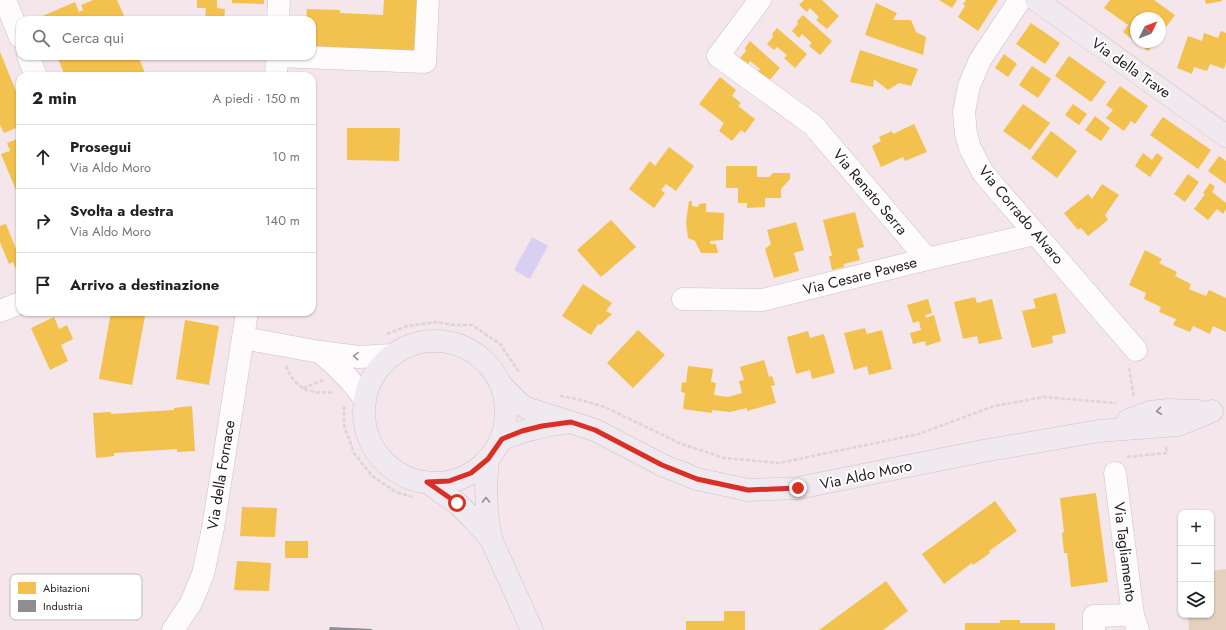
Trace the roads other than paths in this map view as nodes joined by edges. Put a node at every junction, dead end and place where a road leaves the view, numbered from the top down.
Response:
1 (5, 0) edge
2 (279, 0) edge
3 (428, 0) edge
4 (760, 0) edge
5 (1020, 0) edge
6 (1036, 0) edge
7 (278, 16) edge
8 (16, 27) edge
9 (316, 58) edge
10 (30, 60) edge
11 (277, 60) edge
12 (34, 72) edge
13 (276, 72) edge
14 (1226, 136) edge
15 (1035, 234) junction
16 (927, 259) junction
17 (684, 299) dead end
18 (16, 305) edge
19 (0, 311) edge
20 (246, 316) edge
21 (243, 338) junction
22 (1136, 350) road end
23 (320, 352) junction
24 (393, 355) junction
25 (502, 386) junction
26 (364, 398) junction
27 (1219, 410) edge
28 (571, 422) junction
29 (502, 439) junction
30 (488, 459) junction
31 (1115, 473) road end
32 (422, 490) junction
33 (491, 539) junction
34 (1135, 623) edge
35 (173, 630) edge
36 (532, 630) edge
37 (1094, 630) edge

1 - 8 street
2 - 7 street
3 - 9 street
4 - 16 street, Via Renato Serra
5 - 15 street, Via Corrado Alvaro
6 - 14 main road, Via della Trave
10 - 12 street
11 - 13 street
15 - 16 street, Via Cesare Pavese
15 - 22 street, Via Corrado Alvaro
16 - 17 street, Via Cesare Pavese
18 - 19 street
20 - 21 street, Via della Fornace
21 - 23 street, Via Aldo Moro
21 - 35 street, Via della Fornace
24 -> 23 street, Via Aldo Moro
23 - 26 street, Via Aldo Moro
24 - 25 main road, Via Aldo Moro
24 - 26 main road, Via Aldo Moro
25 - 28 main road, Via Aldo Moro
25 - 29 main road, Via Aldo Moro
26 - 32 main road, Via Aldo Moro
27 - 28 main road, Via Aldo Moro
28 - 29 main road, Via Aldo Moro
29 - 30 main road, Via Aldo Moro
30 - 32 main road, Via Aldo Moro
33 -> 30 main road, Via Aldo Moro
31 - 34 street, Via Tagliamento
32 - 33 main road, Via Aldo Moro
33 - 36 main road, Via Aldo Moro
34 - 37 street

